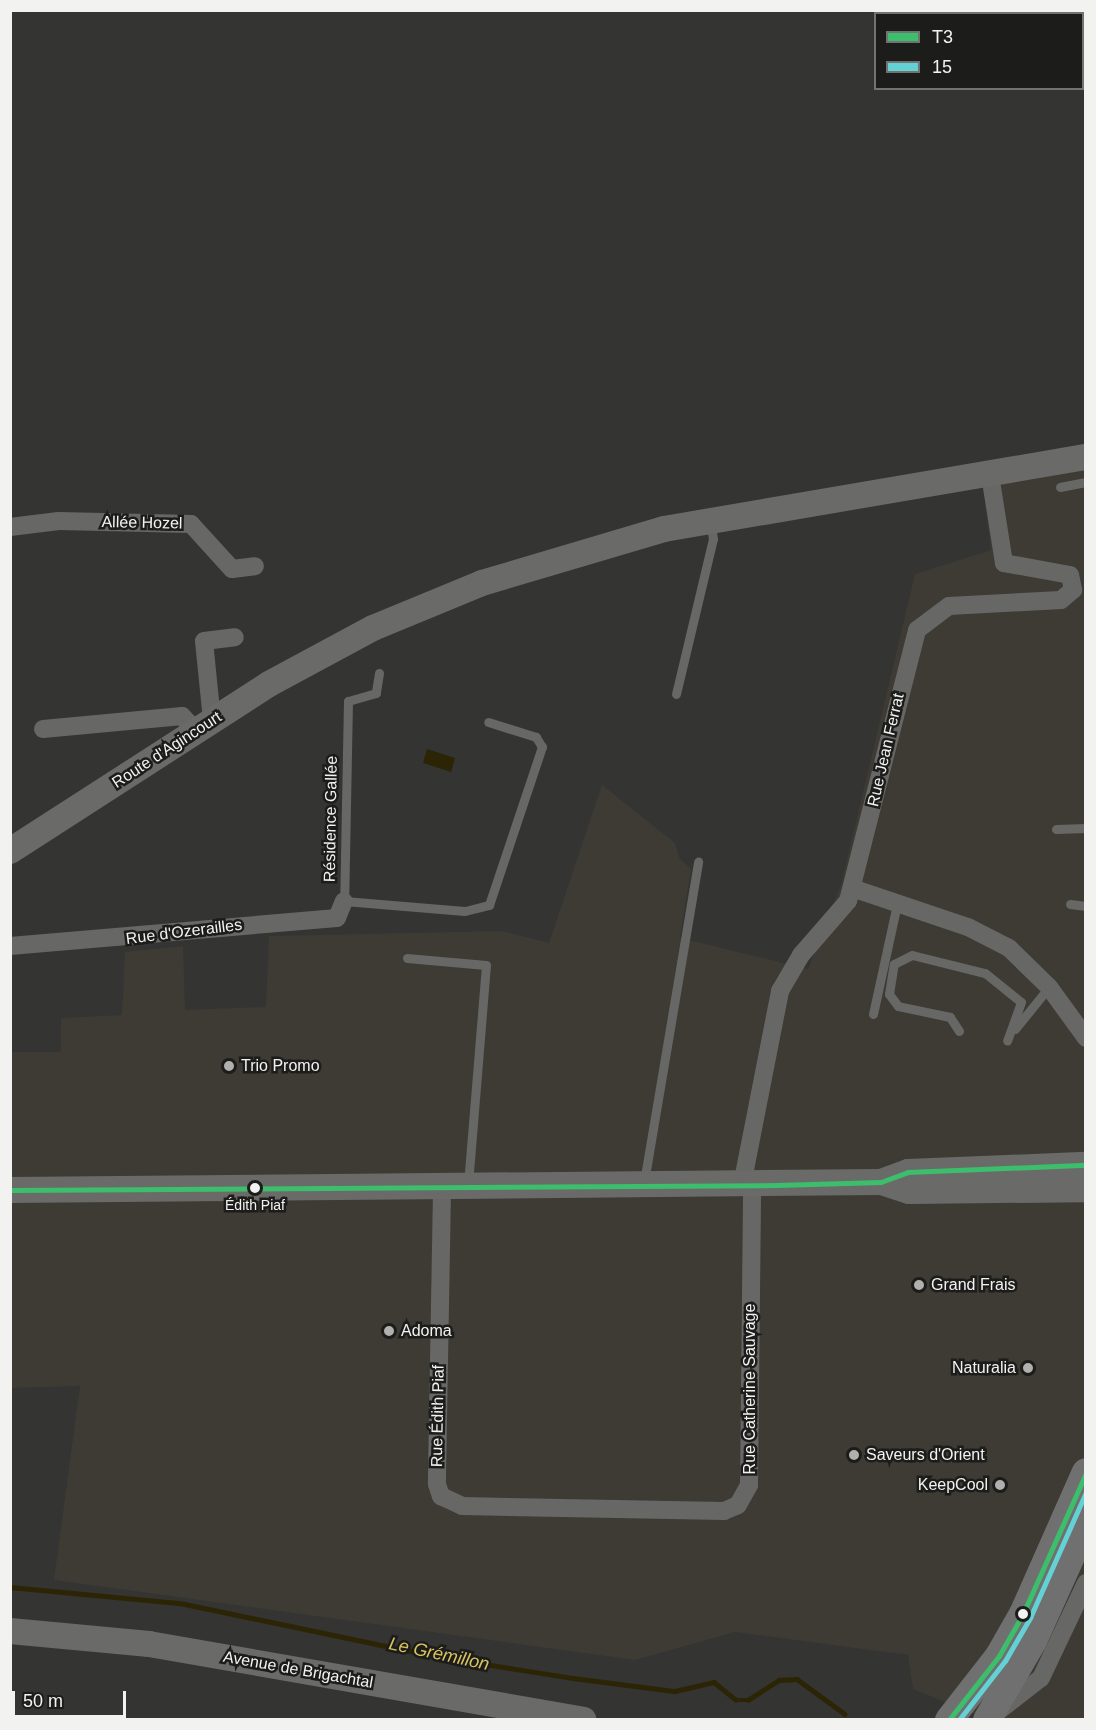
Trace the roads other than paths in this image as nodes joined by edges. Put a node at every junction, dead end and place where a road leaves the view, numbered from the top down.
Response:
1 (1086, 457) edge
2 (990, 475) junction
3 (1086, 482) edge
4 (1060, 487) dead end
5 (710, 521) junction
6 (10, 527) edge
7 (255, 566) dead end
8 (235, 637) dead end
9 (379, 673) dead end
10 (676, 694) dead end
11 (488, 722) dead end
12 (204, 726) junction
13 (43, 729) dead end
14 (1086, 828) edge
15 (1056, 829) dead end
16 (10, 851) edge
17 (698, 862) dead end
18 (850, 894) junction
19 (344, 901) junction
20 (897, 904) junction
21 (1070, 904) dead end
22 (1086, 906) edge
23 (10, 946) edge
24 (407, 958) dead end
25 (1049, 987) junction
26 (873, 1014) dead end
27 (959, 1031) dead end
28 (1086, 1038) edge
29 (1086, 1165) edge
30 (881, 1182) junction
31 (747, 1185) junction
32 (643, 1187) junction
33 (1086, 1189) edge
34 (10, 1190) edge
35 (455, 1190) junction
36 (1086, 1472) edge
37 (441, 1496) joint
38 (1086, 1523) edge
39 (1086, 1583) edge
40 (10, 1631) edge
41 (988, 1718) edge
42 (583, 1719) edge
43 (949, 1719) edge

1 - 2 street, Route d'Agincourt
2 - 5 street, Route d'Agincourt
2 - 18 street, Rue Jean Ferrat
3 - 4 lane
5 - 10 lane
5 - 12 street, Route d'Agincourt
6 - 7 street, Allée Hozel
8 - 12 street
9 - 19 lane, Résidence Gallée
11 - 19 lane, Résidence Gallée
12 - 13 street
12 - 16 street, Route d'Agincourt
14 - 15 lane
17 - 32 lane
18 - 20 street
18 - 31 street, Rue Jean Ferrat
19 - 23 street, Rue d'Ozerailles
20 - 25 street
20 - 26 lane
21 - 22 lane
24 - 35 lane
25 - 27 lane
25 - 28 street
29 - 30 street
30 - 31 street
30 - 33 street
31 - 32 street
31 - 37 street, Rue Catherine Sauvage
32 - 35 street
34 - 35 street
35 - 37 street, Rue Édith Piaf
36 - 43 main road
38 - 41 main road
39 - 41 street
40 - 42 street, Avenue de Brigachtal

